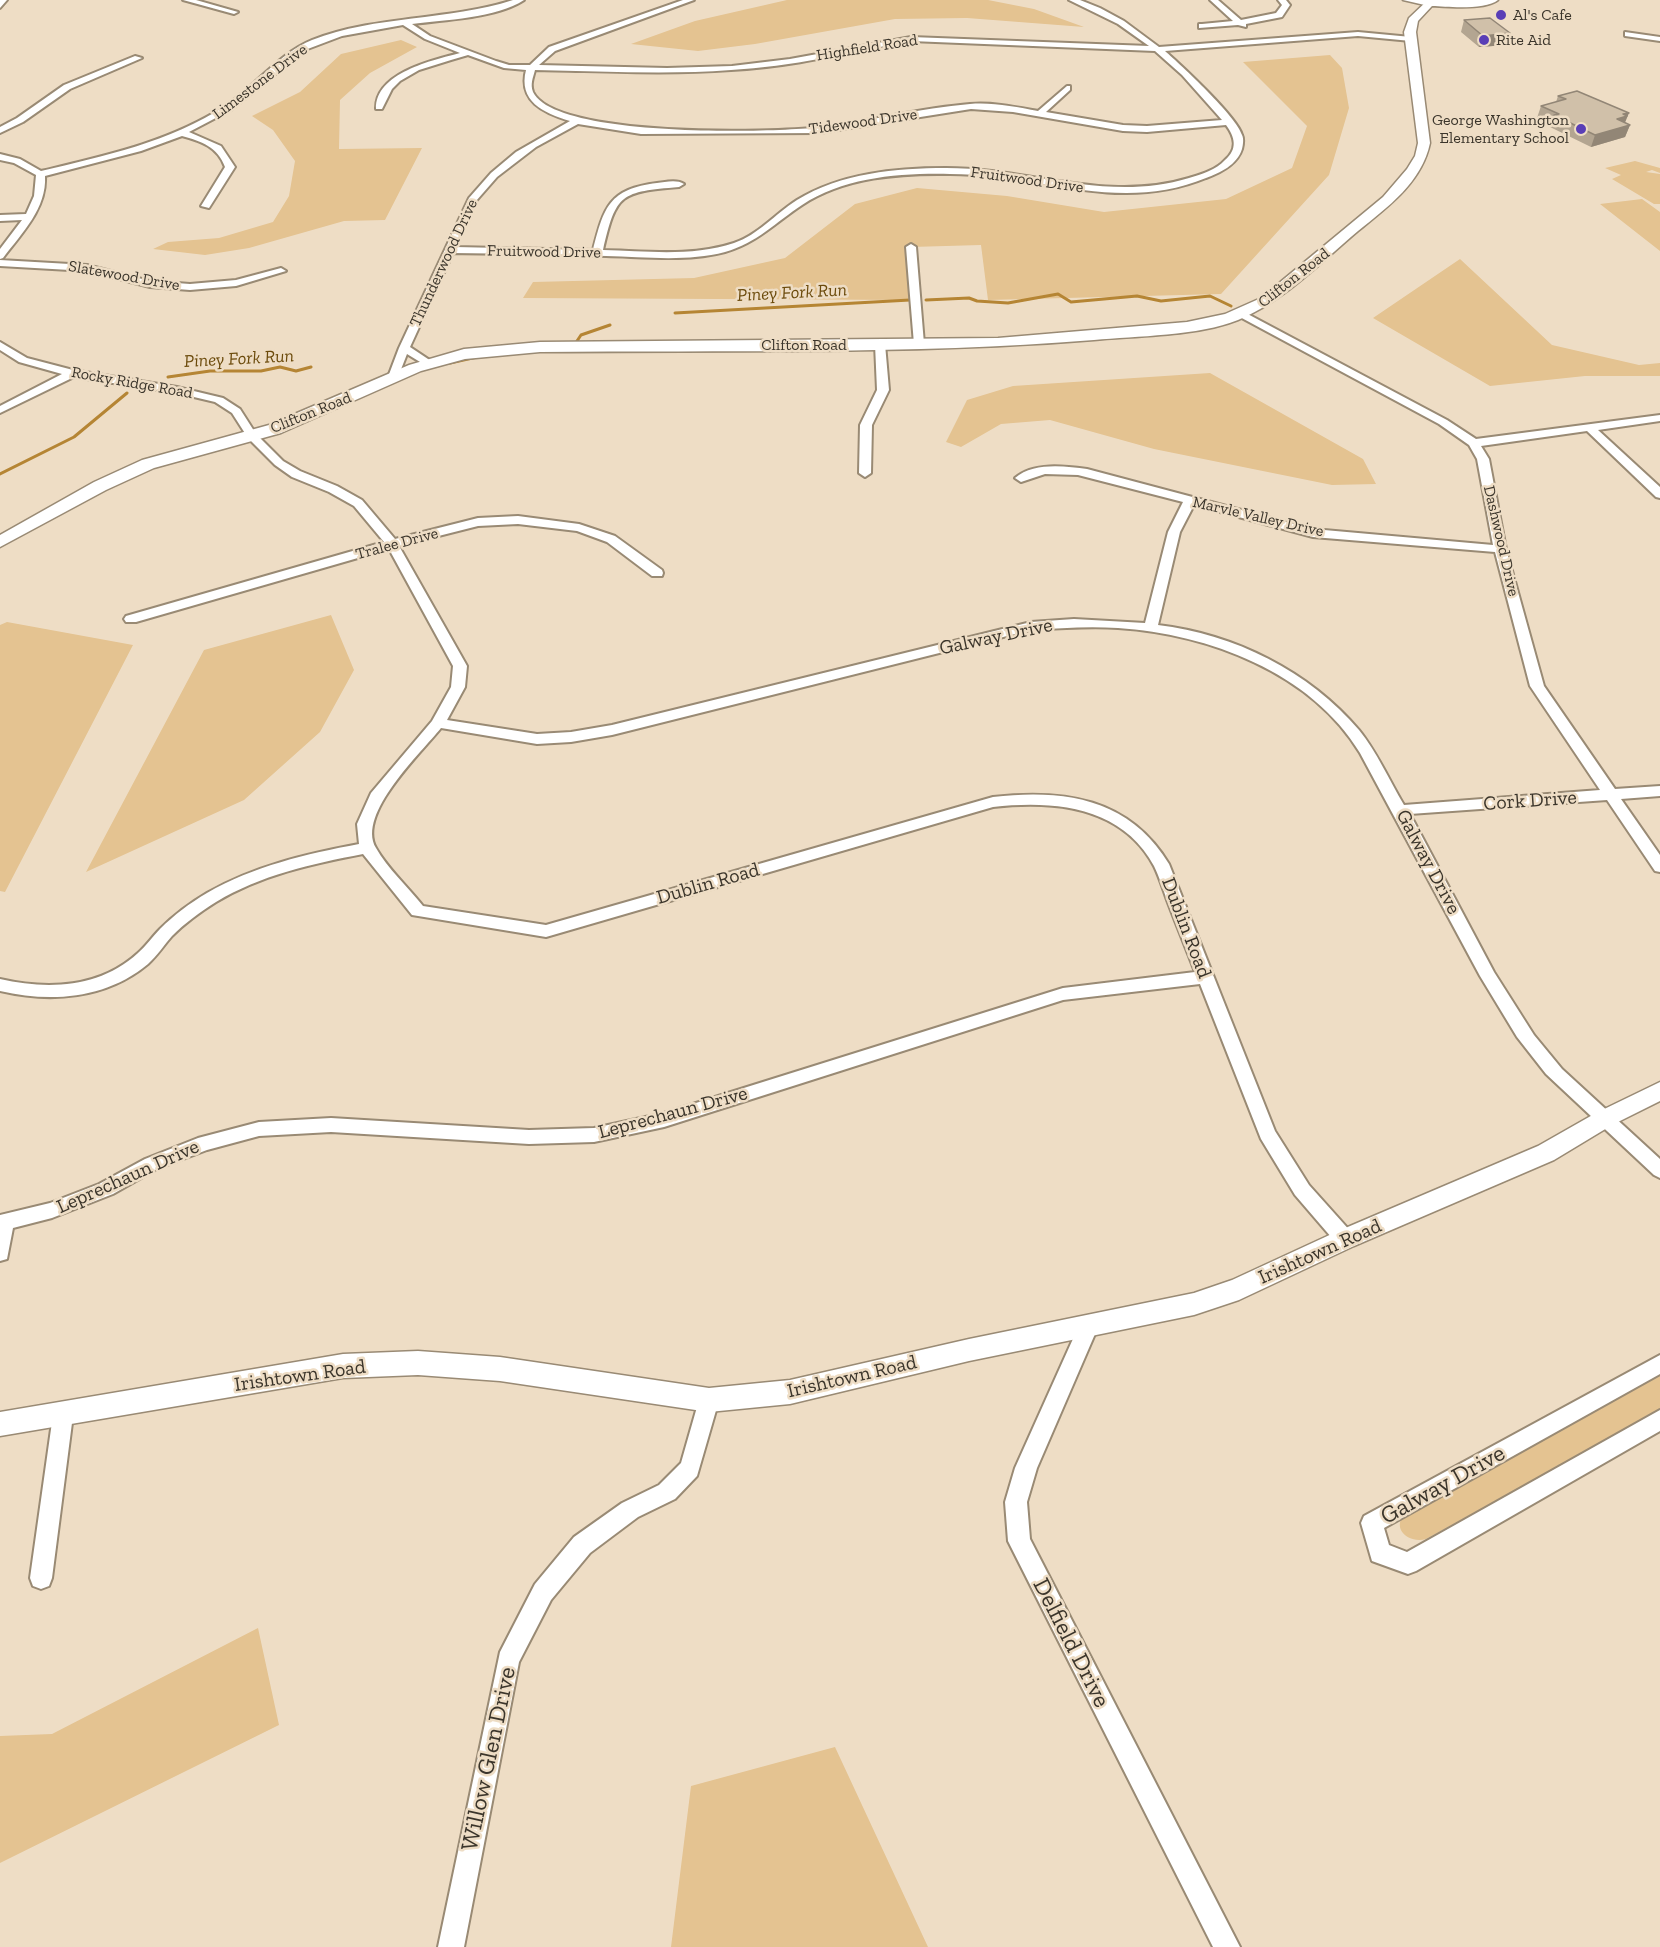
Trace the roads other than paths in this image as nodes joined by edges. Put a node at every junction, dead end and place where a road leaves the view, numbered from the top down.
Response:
1 (3, 0) edge
2 (187, 0) edge
3 (495, 0) edge
4 (520, 0) edge
5 (690, 0) edge
6 (1073, 0) edge
7 (1214, 0) edge
8 (1282, 0) edge
9 (1408, 0) edge
10 (1493, 0) edge
11 (1429, 3) junction
12 (508, 4) junction
13 (0, 6) edge
14 (234, 12) dead end
15 (1240, 22) junction
16 (405, 23) junction
17 (1202, 26) dead end
18 (1247, 29) dead end
19 (1628, 34) dead end
20 (1254, 35) dead end
21 (1411, 39) junction
22 (1660, 39) edge
23 (1262, 42) junction
24 (1160, 49) junction
25 (468, 53) junction
26 (138, 58) dead end
27 (531, 68) junction
28 (1067, 88) dead end
29 (379, 107) dead end
30 (1040, 113) junction
31 (577, 121) junction
32 (1229, 122) junction
33 (0, 130) edge
34 (182, 133) junction
35 (0, 157) edge
36 (40, 174) junction
37 (679, 183) dead end
38 (206, 207) dead end
39 (28, 217) junction
40 (0, 218) edge
41 (911, 247) dead end
42 (448, 250) junction
43 (597, 253) junction
44 (0, 256) edge
45 (0, 263) edge
46 (281, 271) dead end
47 (1242, 314) junction
48 (919, 344) junction
49 (0, 345) edge
50 (880, 345) junction
51 (404, 348) junction
52 (429, 363) junction
53 (72, 373) junction
54 (393, 377) junction
55 (0, 410) edge
56 (1660, 418) edge
57 (1590, 428) junction
58 (252, 436) junction
59 (1474, 443) junction
60 (865, 473) dead end
61 (1020, 478) dead end
62 (1660, 494) edge
63 (1190, 501) junction
64 (0, 542) edge
65 (392, 544) junction
66 (1500, 549) junction
67 (657, 573) dead end
68 (131, 619) dead end
69 (1151, 627) junction
70 (438, 723) junction
71 (1660, 791) edge
72 (1611, 796) junction
73 (1400, 810) junction
74 (367, 848) junction
75 (1660, 867) edge
76 (1204, 977) junction
77 (0, 985) edge
78 (1660, 1091) edge
79 (1604, 1119) junction
80 (1660, 1170) edge
81 (2, 1223) edge
82 (1346, 1239) junction
83 (0, 1253) edge
84 (1088, 1328) junction
85 (1660, 1364) edge
86 (709, 1400) junction
87 (63, 1415) junction
88 (1660, 1420) edge
89 (0, 1424) edge
90 (41, 1578) dead end
91 (451, 1947) edge
92 (1227, 1947) edge

1 - 13 street
2 - 14 street
3 - 12 street
4 - 12 street, Limestone Drive
5 - 27 street
6 - 24 street, Fruitwood Drive
7 - 15 street
8 - 15 street
9 - 11 street
10 - 11 main road
11 - 21 main road, Clifton Road
12 - 16 street, Limestone Drive
15 - 17 street
15 - 18 street
16 - 25 street, Highfield Road
16 - 34 street, Limestone Drive
19 - 22 street
20 - 23 street
21 - 23 street, Highfield Road
21 - 47 main road, Clifton Road
23 - 24 street, Highfield Road
24 - 27 street, Highfield Road
24 - 32 street, Fruitwood Drive
25 - 27 street, Highfield Road
25 - 29 street
26 - 33 street
27 - 31 street, Tidewood Drive
28 - 30 street
30 - 31 street, Tidewood Drive
30 - 32 street, Tidewood Drive
31 - 42 street, Thunderwood Drive
32 - 43 street, Fruitwood Drive
34 - 36 street, Limestone Drive
34 - 38 street
35 - 36 street
36 - 39 street
37 - 43 street
39 - 40 street
39 - 44 street
41 - 48 street
42 - 43 street, Fruitwood Drive
42 - 51 street, Thunderwood Drive
45 - 46 street, Slatewood Drive
47 - 48 main road, Clifton Road
47 - 59 street
48 - 50 main road, Clifton Road
49 - 53 street, Rocky Ridge Road
50 - 52 main road, Clifton Road
50 - 60 street
51 - 52 street, Thunderwood Drive
51 - 54 street, Thunderwood Drive
52 - 54 main road, Clifton Road
53 - 55 street
53 - 58 street, Rocky Ridge Road
54 - 58 main road, Clifton Road
56 - 57 street
57 - 59 street
57 - 62 street
58 - 64 main road, Clifton Road
58 - 65 street
59 - 66 street, Dashwood Drive
61 - 63 street, Marvle Valley Drive
63 - 66 street, Marvle Valley Drive
63 - 69 street
65 - 67 street, Tralee Drive
65 - 68 street, Tralee Drive
65 - 70 street
66 - 72 street, Dashwood Drive
69 - 70 street, Galway Drive
69 - 73 street, Galway Drive
70 - 74 street
71 - 72 street, Cork Drive
72 - 73 street, Cork Drive
72 - 75 street, Dashwood Drive
73 - 79 street, Galway Drive
74 - 76 street, Dublin Road
74 - 77 street
76 - 81 street, Leprechaun Drive
76 - 82 street, Dublin Road
78 - 79 street, Irishtown Road
79 - 80 street, Galway Drive
79 - 82 street, Irishtown Road
81 - 83 street
82 - 84 street, Irishtown Road
84 - 86 street, Irishtown Road
84 - 92 street, Delfield Drive
85 - 88 street, Galway Drive
86 - 87 street, Irishtown Road
86 - 91 street, Willow Glen Drive
87 - 89 street, Irishtown Road
87 - 90 street

